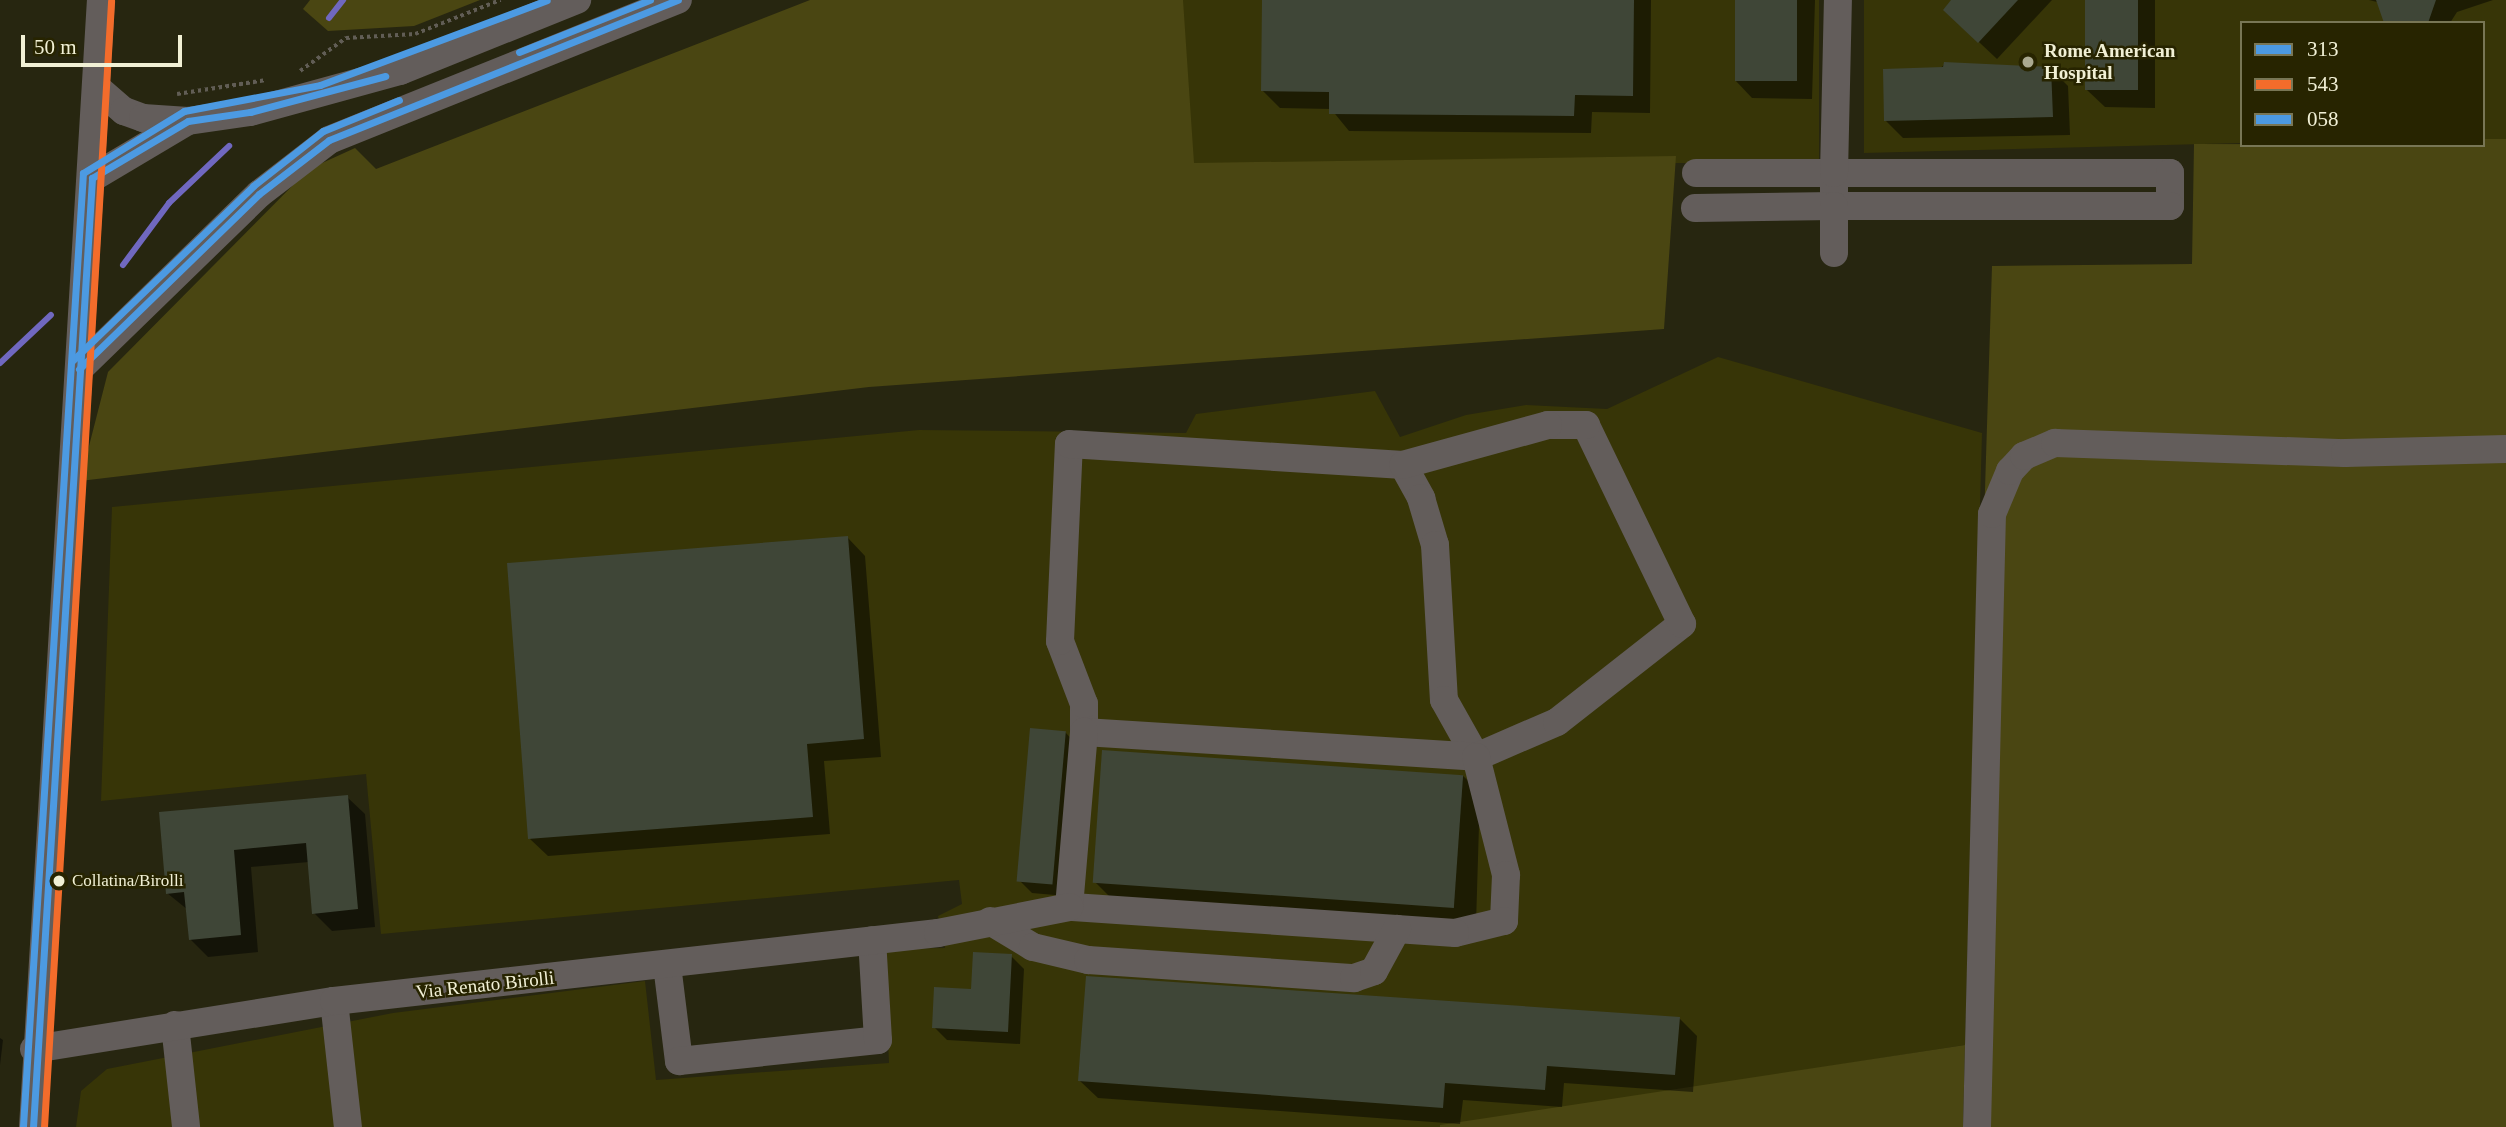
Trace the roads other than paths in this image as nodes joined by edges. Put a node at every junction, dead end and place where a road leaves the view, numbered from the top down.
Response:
1 (101, 0) edge
2 (577, 0) edge
3 (678, 0) edge
4 (1838, 0) edge
5 (96, 87) junction
6 (188, 121) junction
7 (1696, 173) dead end
8 (1834, 173) junction
9 (92, 178) junction
10 (1835, 206) junction
11 (1695, 208) dead end
12 (1835, 253) dead end
13 (79, 369) junction
14 (2506, 449) edge
15 (1403, 465) junction
16 (1084, 732) junction
17 (1476, 757) junction
18 (1069, 907) junction
19 (990, 921) junction
20 (1397, 929) junction
21 (872, 940) junction
22 (667, 965) junction
23 (334, 1001) junction
24 (175, 1026) junction
25 (34, 1049) junction
26 (33, 1127) edge
27 (186, 1127) edge
28 (348, 1127) edge
29 (1977, 1127) edge

1 - 5 street
2 - 6 street
3 - 13 street
4 - 8 street
5 - 6 street
5 - 9 street
6 - 9 street
7 - 8 street
8 - 10 street
8 - 10 street
9 - 13 street
10 - 11 street
10 - 12 street
13 - 25 street
14 - 29 street
15 - 16 street
15 - 17 street
15 - 17 street
16 - 17 street
16 - 18 street
17 - 20 street, Via Renato Birolli
18 - 19 street, Via Renato Birolli
18 - 20 street, Via Renato Birolli
19 - 20 street
19 - 21 street, Via Renato Birolli
21 - 22 street, Via Renato Birolli
21 - 22 street
22 - 23 street, Via Renato Birolli
23 - 24 street, Via Renato Birolli
23 - 28 street
24 - 25 street, Via Renato Birolli
24 - 27 street
25 - 26 street

